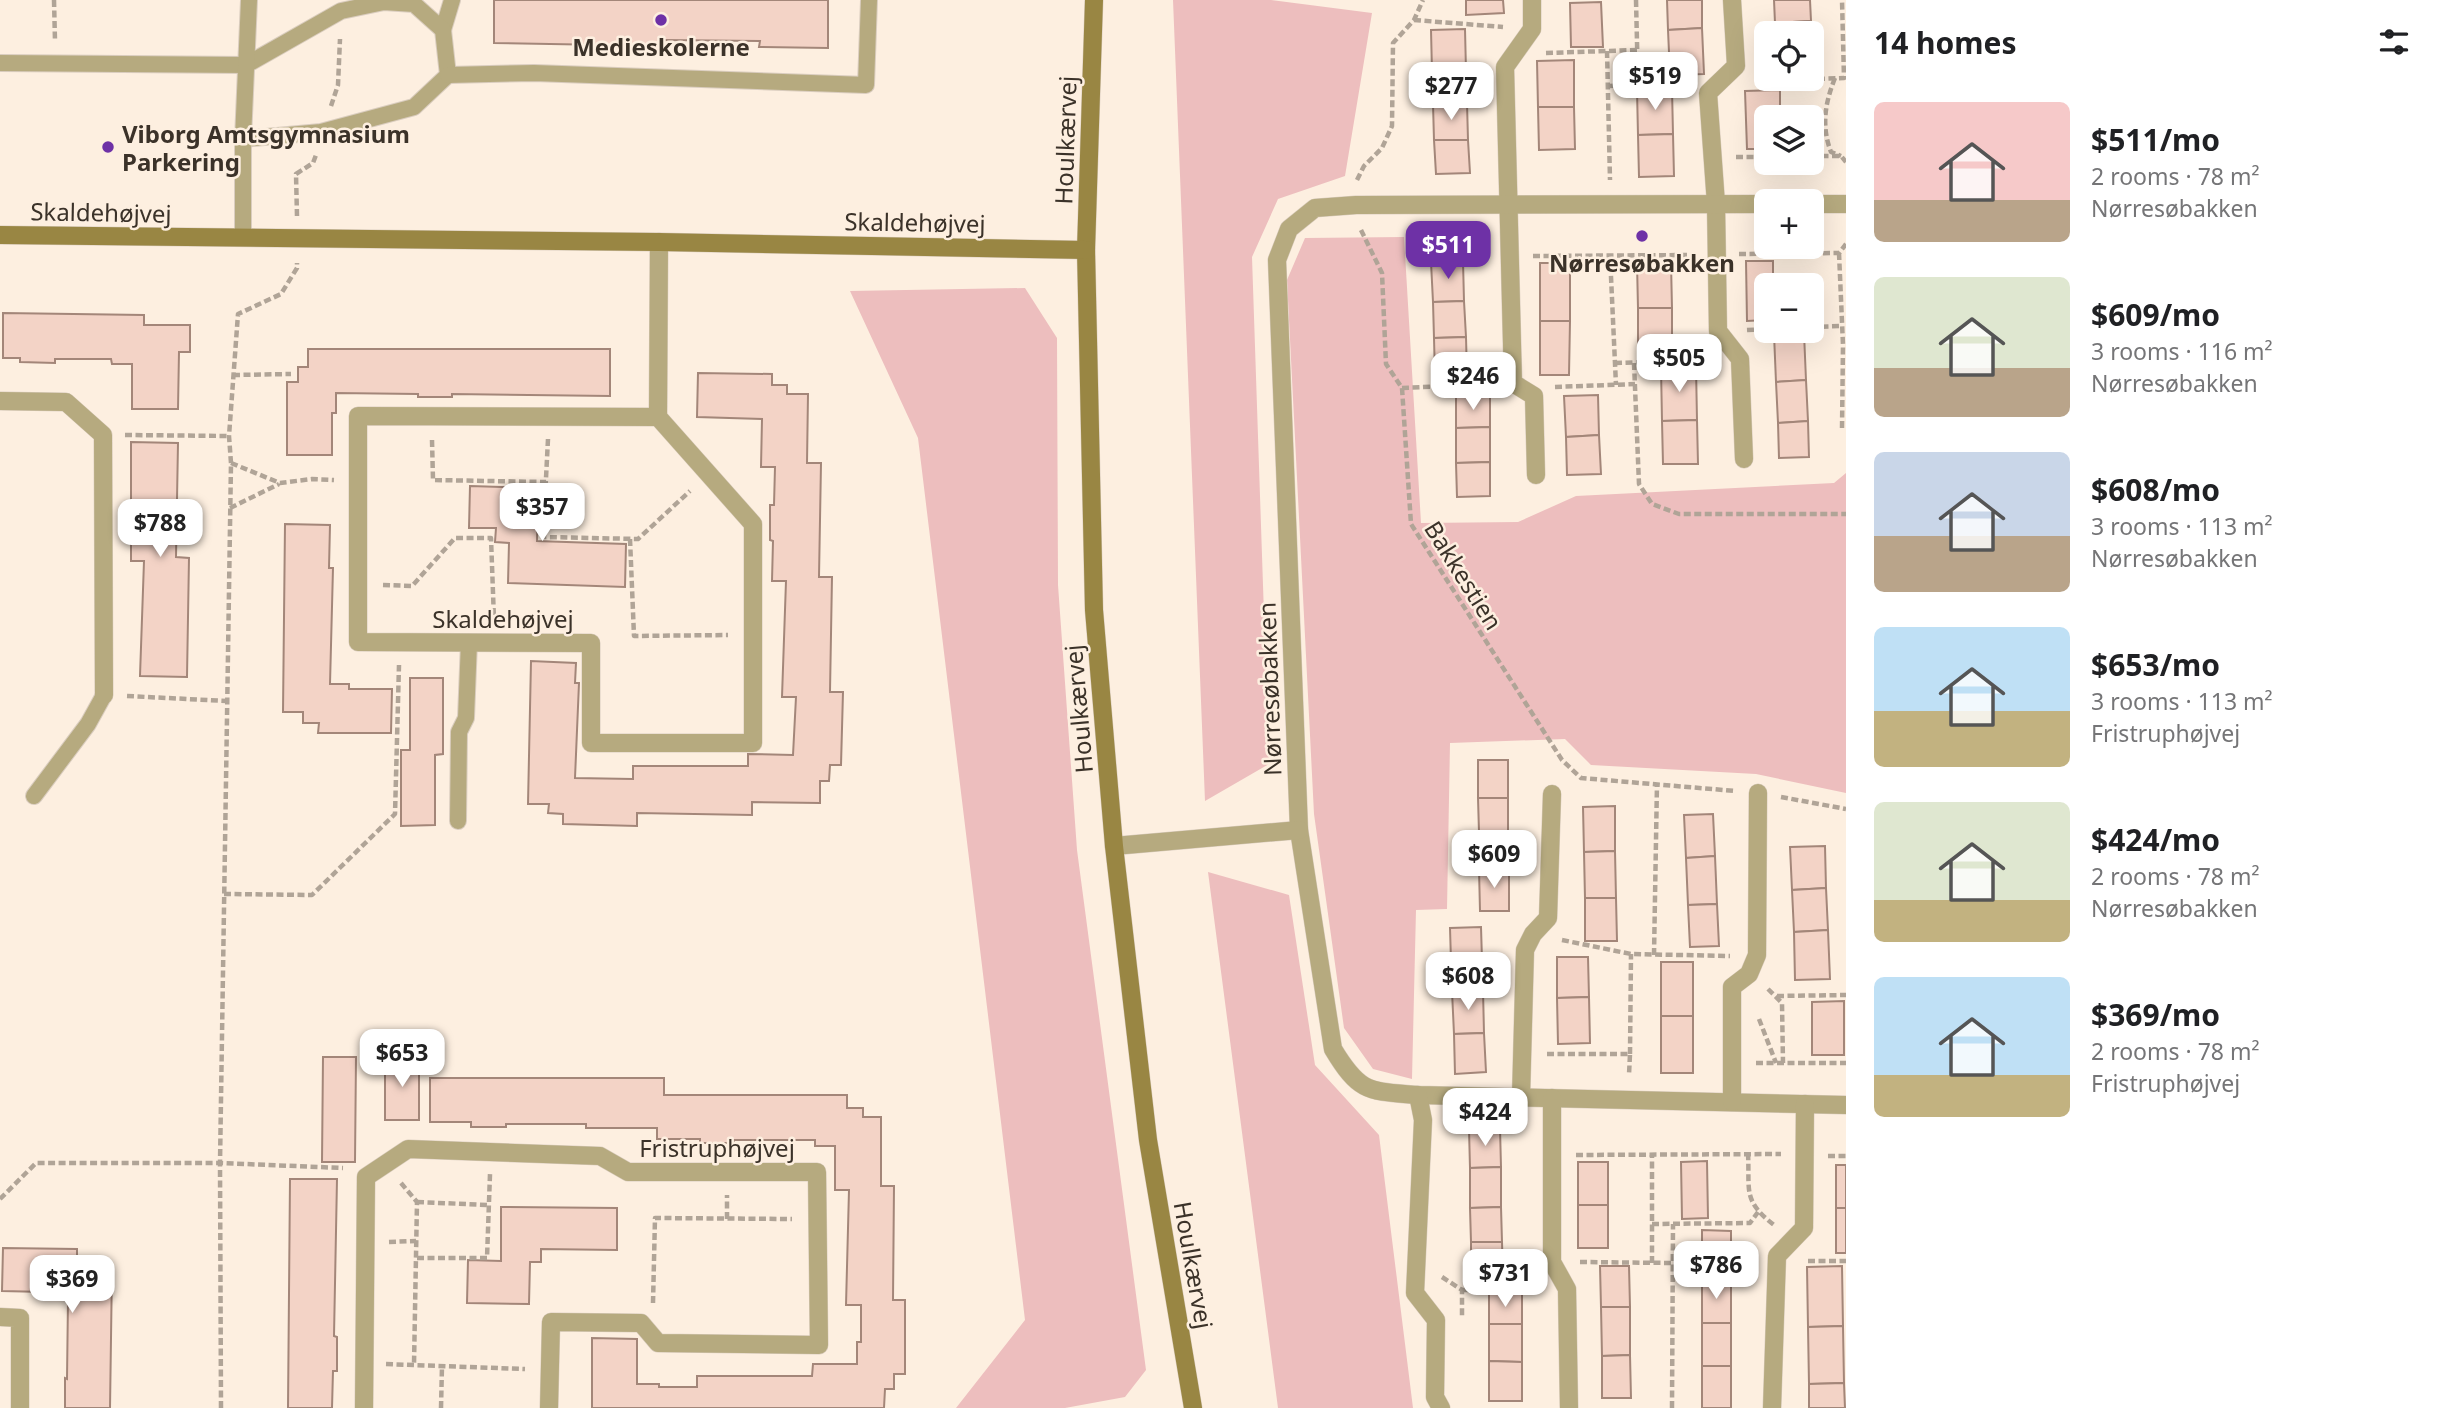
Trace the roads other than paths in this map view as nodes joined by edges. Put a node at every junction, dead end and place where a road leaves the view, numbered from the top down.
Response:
1 (249, 0) edge
2 (452, 0) edge
3 (869, 0) edge
4 (1094, 0) edge
5 (1532, 0) edge
6 (1732, 0) edge
7 (443, 30) junction
8 (0, 63) edge
9 (246, 65) junction
10 (448, 75) junction
11 (243, 139) junction
12 (1716, 204) junction
13 (1754, 204) edge
14 (1824, 204) edge
15 (1846, 204) edge
16 (1509, 205) junction
17 (0, 235) edge
18 (243, 237) junction
19 (659, 242) junction
20 (1086, 250) junction
21 (0, 401) edge
22 (658, 417) junction
23 (1744, 459) dead end
24 (1536, 475) dead end
25 (469, 642) junction
26 (104, 695) joint
27 (1758, 793) road end
28 (1552, 794) dead end
29 (34, 796) dead end
30 (458, 821) dead end
31 (1299, 831) junction
32 (1114, 846) junction
33 (1418, 1095) junction
34 (1521, 1097) junction
35 (1552, 1098) junction
36 (1732, 1102) junction
37 (1805, 1104) junction
38 (1846, 1105) edge
39 (0, 1317) edge
40 (20, 1408) edge
41 (364, 1408) edge
42 (549, 1408) edge
43 (1192, 1408) edge
44 (1441, 1408) edge
45 (1569, 1408) edge
46 (1772, 1408) edge

1 - 9 lane
2 - 7 lane
3 - 10 lane
4 - 20 street, Houlkærvej
5 - 16 street
6 - 12 street
7 - 9 lane
7 - 10 lane
8 - 9 lane
9 - 11 lane
10 - 11 lane
11 - 18 lane
12 - 13 street, Nørresøbakken
12 - 16 street, Nørresøbakken
12 - 23 street
14 - 15 street
16 - 24 street
16 - 31 street, Nørresøbakken
17 - 18 street, Skaldehøjvej
18 - 19 street, Skaldehøjvej
19 - 20 street, Skaldehøjvej
19 - 22 street
20 - 32 street, Houlkærvej
21 - 26 street
22 - 25 street, Skaldehøjvej
22 - 25 street, Skaldehøjvej
25 - 30 lane
26 - 29 lane
27 - 36 street
28 - 34 street
31 - 32 street
31 - 33 street, Nørresøbakken
32 - 43 street, Houlkærvej
33 - 34 street, Nørresøbakken
33 - 44 street
34 - 35 street, Nørresøbakken
35 - 36 street, Nørresøbakken
35 - 45 street
36 - 37 street, Nørresøbakken
37 - 38 street, Nørresøbakken
37 - 46 street
39 - 40 street
41 - 42 street, Fristruphøjvej

